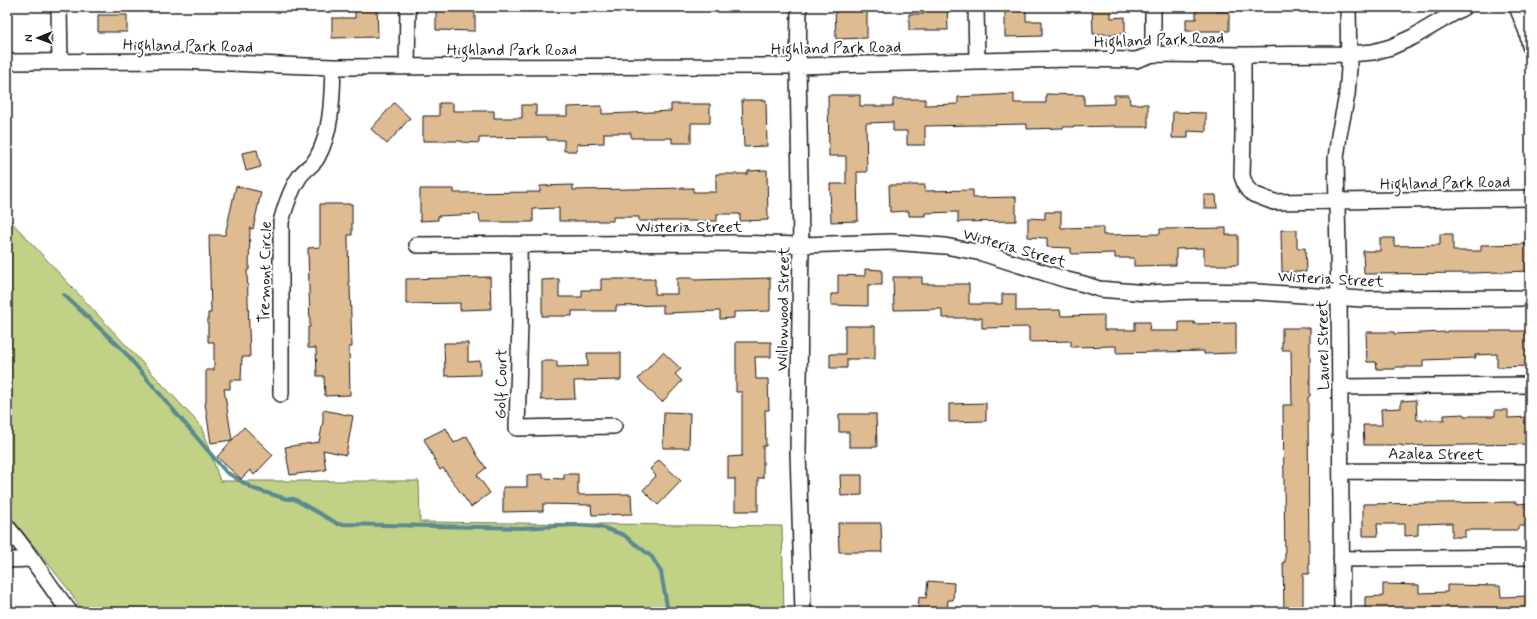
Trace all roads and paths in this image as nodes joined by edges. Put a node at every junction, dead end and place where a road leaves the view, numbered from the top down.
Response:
1 (60, 7) edge
2 (408, 7) edge
3 (799, 7) edge
4 (976, 7) edge
5 (1153, 7) edge
6 (1348, 7) edge
7 (1464, 7) edge
8 (1517, 7) edge
9 (1530, 46) edge
10 (1153, 54) junction
11 (1242, 54) junction
12 (1349, 54) junction
13 (977, 61) junction
14 (7, 62) edge
15 (60, 62) junction
16 (798, 66) junction
17 (407, 67) junction
18 (333, 68) junction
19 (1530, 198) edge
20 (1337, 201) junction
21 (417, 245) dead end
22 (519, 245) junction
23 (801, 245) junction
24 (1339, 297) junction
25 (1530, 298) edge
26 (1530, 385) edge
27 (1340, 388) junction
28 (281, 394) dead end
29 (614, 426) dead end
30 (1341, 471) junction
31 (1530, 472) edge
32 (7, 527) edge
33 (1530, 557) edge
34 (1342, 559) junction
35 (7, 560) edge
36 (31, 560) junction
37 (70, 612) edge
38 (803, 612) edge
39 (1342, 612) edge

1 - 15 street
2 - 17 street
3 - 16 street, Willowwood Street
4 - 13 street
5 - 10 street
6 - 12 street, Laurel Street
7 - 12 street
8 - 9 street
10 - 11 street, Highland Park Road
10 - 13 street, Highland Park Road
11 - 12 street
11 - 20 street, Highland Park Road
12 - 20 street, Laurel Street
13 - 16 street, Highland Park Road
14 - 15 street, Highland Park Road
15 - 18 street, Highland Park Road
16 - 17 street, Highland Park Road
16 - 23 street, Willowwood Street
17 - 18 street, Highland Park Road
18 - 28 street, Tremont Circle
19 - 20 street, Highland Park Road
20 - 24 street, Laurel Street
21 - 22 street, Wisteria Street
22 - 23 street, Wisteria Street
22 - 29 street, Golf Court
23 - 24 street, Wisteria Street
23 - 38 street, Willowwood Street
24 - 25 street, Wisteria Street
24 - 27 street, Laurel Street
26 - 27 street
27 - 30 street, Laurel Street
30 - 31 street, Azalea Street
30 - 34 street, Laurel Street
32 - 36 street
33 - 34 street
34 - 39 street, Laurel Street
35 - 36 street
36 - 37 street

